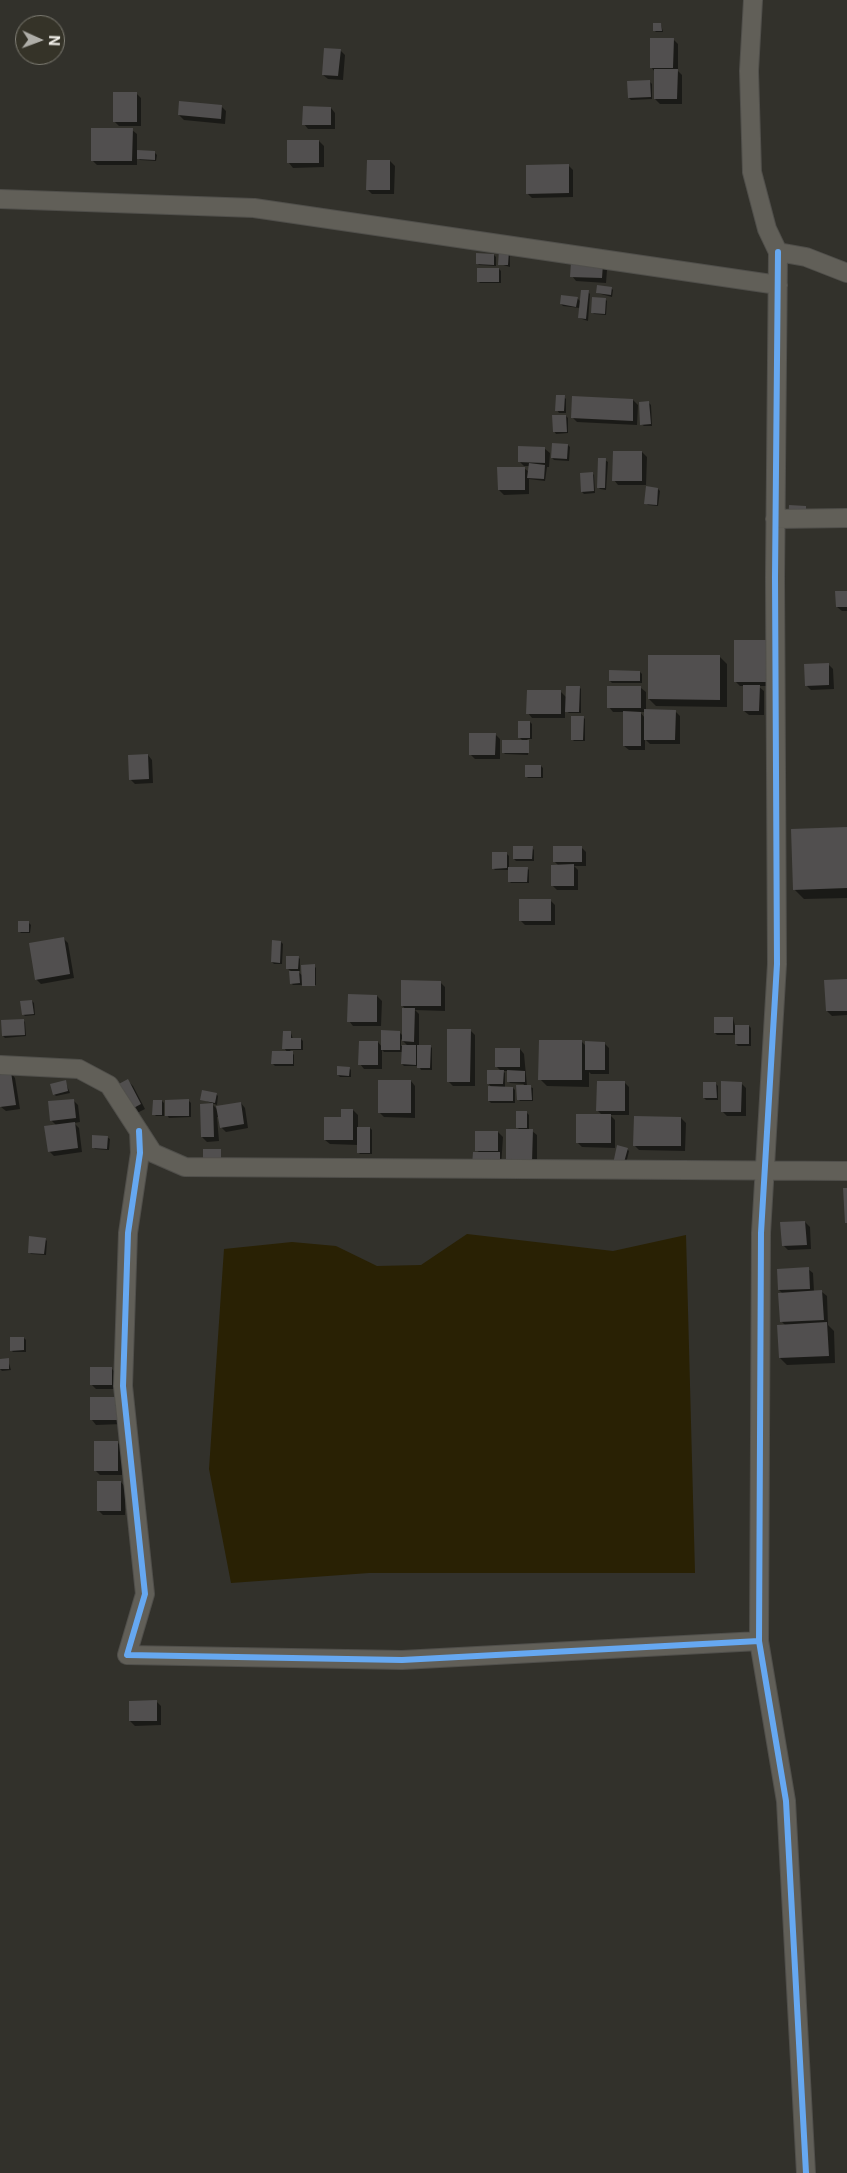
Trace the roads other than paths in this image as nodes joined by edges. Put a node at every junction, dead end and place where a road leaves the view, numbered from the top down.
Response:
1 (753, 0) edge
2 (0, 199) edge
3 (778, 252) junction
4 (847, 273) edge
5 (778, 285) junction
6 (847, 518) edge
7 (775, 519) junction
8 (0, 1065) edge
9 (139, 1131) junction
10 (765, 1169) junction
11 (847, 1171) edge
12 (759, 1641) junction
13 (806, 2173) edge

1 - 3 street
2 - 5 street
3 - 4 street
3 - 5 street
5 - 7 street
6 - 7 street
7 - 10 street
8 - 9 street
9 - 10 street
9 - 12 street
10 - 11 street
10 - 12 street
12 - 13 street

